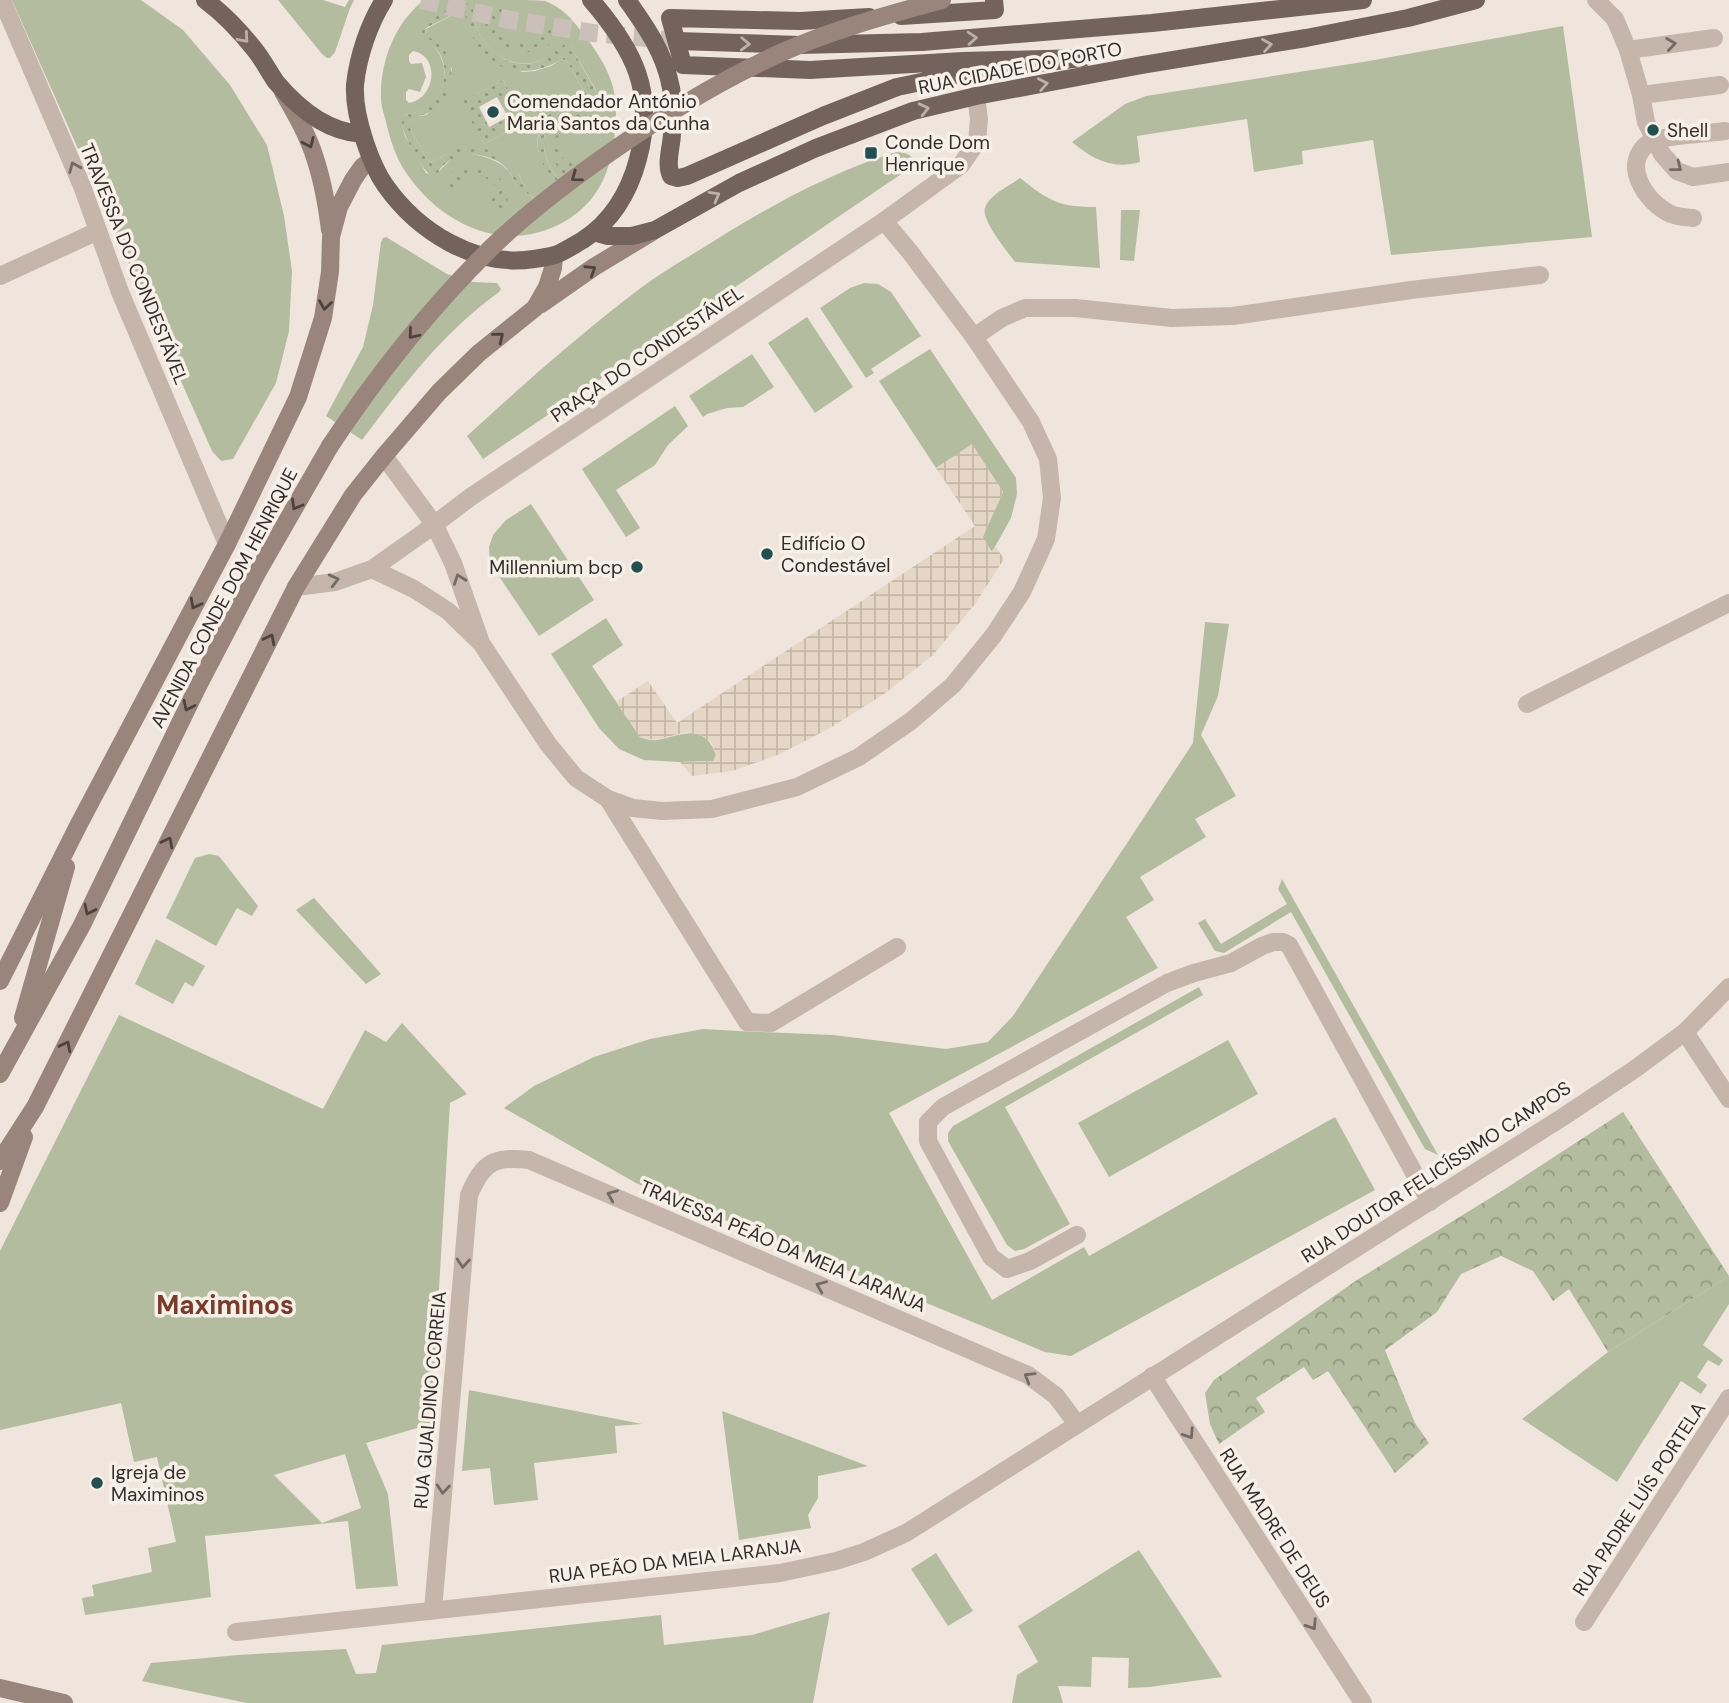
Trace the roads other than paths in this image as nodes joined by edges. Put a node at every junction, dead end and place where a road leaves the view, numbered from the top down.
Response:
1 (2, 0) edge
2 (205, 0) edge
3 (384, 0) edge
4 (591, 0) edge
5 (627, 0) edge
6 (942, 0) edge
7 (994, 0) edge
8 (1363, 0) edge
9 (1476, 0) edge
10 (1596, 0) edge
11 (1714, 38) dead end
12 (677, 41) junction
13 (1629, 50) junction
14 (277, 82) junction
15 (1720, 85) dead end
16 (1641, 95) junction
17 (976, 96) junction
18 (1725, 131) dead end
19 (362, 134) junction
20 (1654, 140) junction
21 (371, 160) junction
22 (1729, 172) edge
23 (1692, 218) dead end
24 (884, 222) junction
25 (655, 230) junction
26 (98, 231) junction
27 (594, 232) junction
28 (331, 237) junction
29 (554, 256) junction
30 (1540, 275) dead end
31 (0, 276) edge
32 (535, 308) junction
33 (974, 337) junction
34 (384, 456) junction
35 (434, 524) junction
36 (227, 544) junction
37 (372, 569) junction
38 (296, 587) junction
39 (1729, 603) edge
40 (481, 643) junction
41 (1527, 704) dead end
42 (608, 799) junction
43 (79, 824) junction
44 (897, 947) dead end
45 (0, 981) edge
46 (1729, 987) edge
47 (1685, 1032) junction
48 (15, 1045) junction
49 (0, 1074) edge
50 (1729, 1099) edge
51 (35, 1107) junction
52 (0, 1161) edge
53 (469, 1195) joint
54 (1430, 1202) junction
55 (0, 1203) edge
56 (1077, 1235) dead end
57 (1152, 1376) junction
58 (1729, 1398) edge
59 (1077, 1424) junction
60 (433, 1610) junction
61 (1584, 1622) dead end
62 (236, 1632) dead end
63 (0, 1689) edge
64 (64, 1703) edge
65 (1363, 1703) edge

26 -> 1 street, TRAVESSA DO CONDESTÁVEL
2 -> 14 main road
3 - 19 main road
4 - 27 main road
5 - 12 main road
6 -> 48 main road, AVENIDA CONDE DOM HENRIQUE, bridge
7 - 12 main road
12 -> 8 main road, RUA CIDADE DO PORTO
17 -> 9 main road, RUA CIDADE DO PORTO
10 - 13 street
13 -> 11 street
13 - 16 street
14 - 19 main road
14 -> 28 main road
15 - 16 street
16 - 20 street
17 - 24 street, PRAÇA DO CONDESTÁVEL
25 -> 17 main road, RUA CIDADE DO PORTO
18 - 20 street
19 - 21 main road
20 -> 22 street
20 - 23 street
21 - 28 main road, AVENIDA CONDE DOM HENRIQUE
21 - 29 main road
24 - 33 street
24 - 35 street, PRAÇA DO CONDESTÁVEL
25 - 27 main road, RUA CIDADE DO PORTO
32 -> 25 main road
26 - 31 street
26 - 36 street, TRAVESSA DO CONDESTÁVEL
27 - 29 main road
28 -> 36 main road, AVENIDA CONDE DOM HENRIQUE
29 - 32 main road
30 - 33 street
34 -> 32 main road
33 - 42 street
34 - 35 street
34 - 38 main road
35 - 37 street, PRAÇA DO CONDESTÁVEL
40 -> 35 street
36 -> 43 main road, AVENIDA CONDE DOM HENRIQUE
38 -> 37 street, PRAÇA DO CONDESTÁVEL
37 - 40 street
51 -> 38 main road
39 - 41 street
40 - 42 street
42 - 44 street
43 - 45 main road, AVENIDA CONDE DOM HENRIQUE
43 - 48 main road, AVENIDA CONDE DOM HENRIQUE
46 - 47 street, RUA DOUTOR FELICÍSSIMO CAMPOS
47 - 50 street
47 - 54 street, RUA DOUTOR FELICÍSSIMO CAMPOS
48 - 49 main road, AVENIDA CONDE DOM HENRIQUE
51 - 52 main road
51 - 55 main road
59 -> 53 street, TRAVESSA PEÃO DA MEIA LARANJA
53 -> 60 street, RUA GUALDINO CORREIA
54 - 56 street
54 - 57 street, RUA DOUTOR FELICÍSSIMO CAMPOS
57 - 59 street, RUA PEÃO DA MEIA LARANJA
57 -> 65 street, RUA MADRE DE DEUS
58 - 61 street, RUA PADRE LUÍS PORTELA
59 - 60 street, RUA PEÃO DA MEIA LARANJA
60 - 62 street, RUA PEÃO DA MEIA LARANJA
63 - 64 main road

